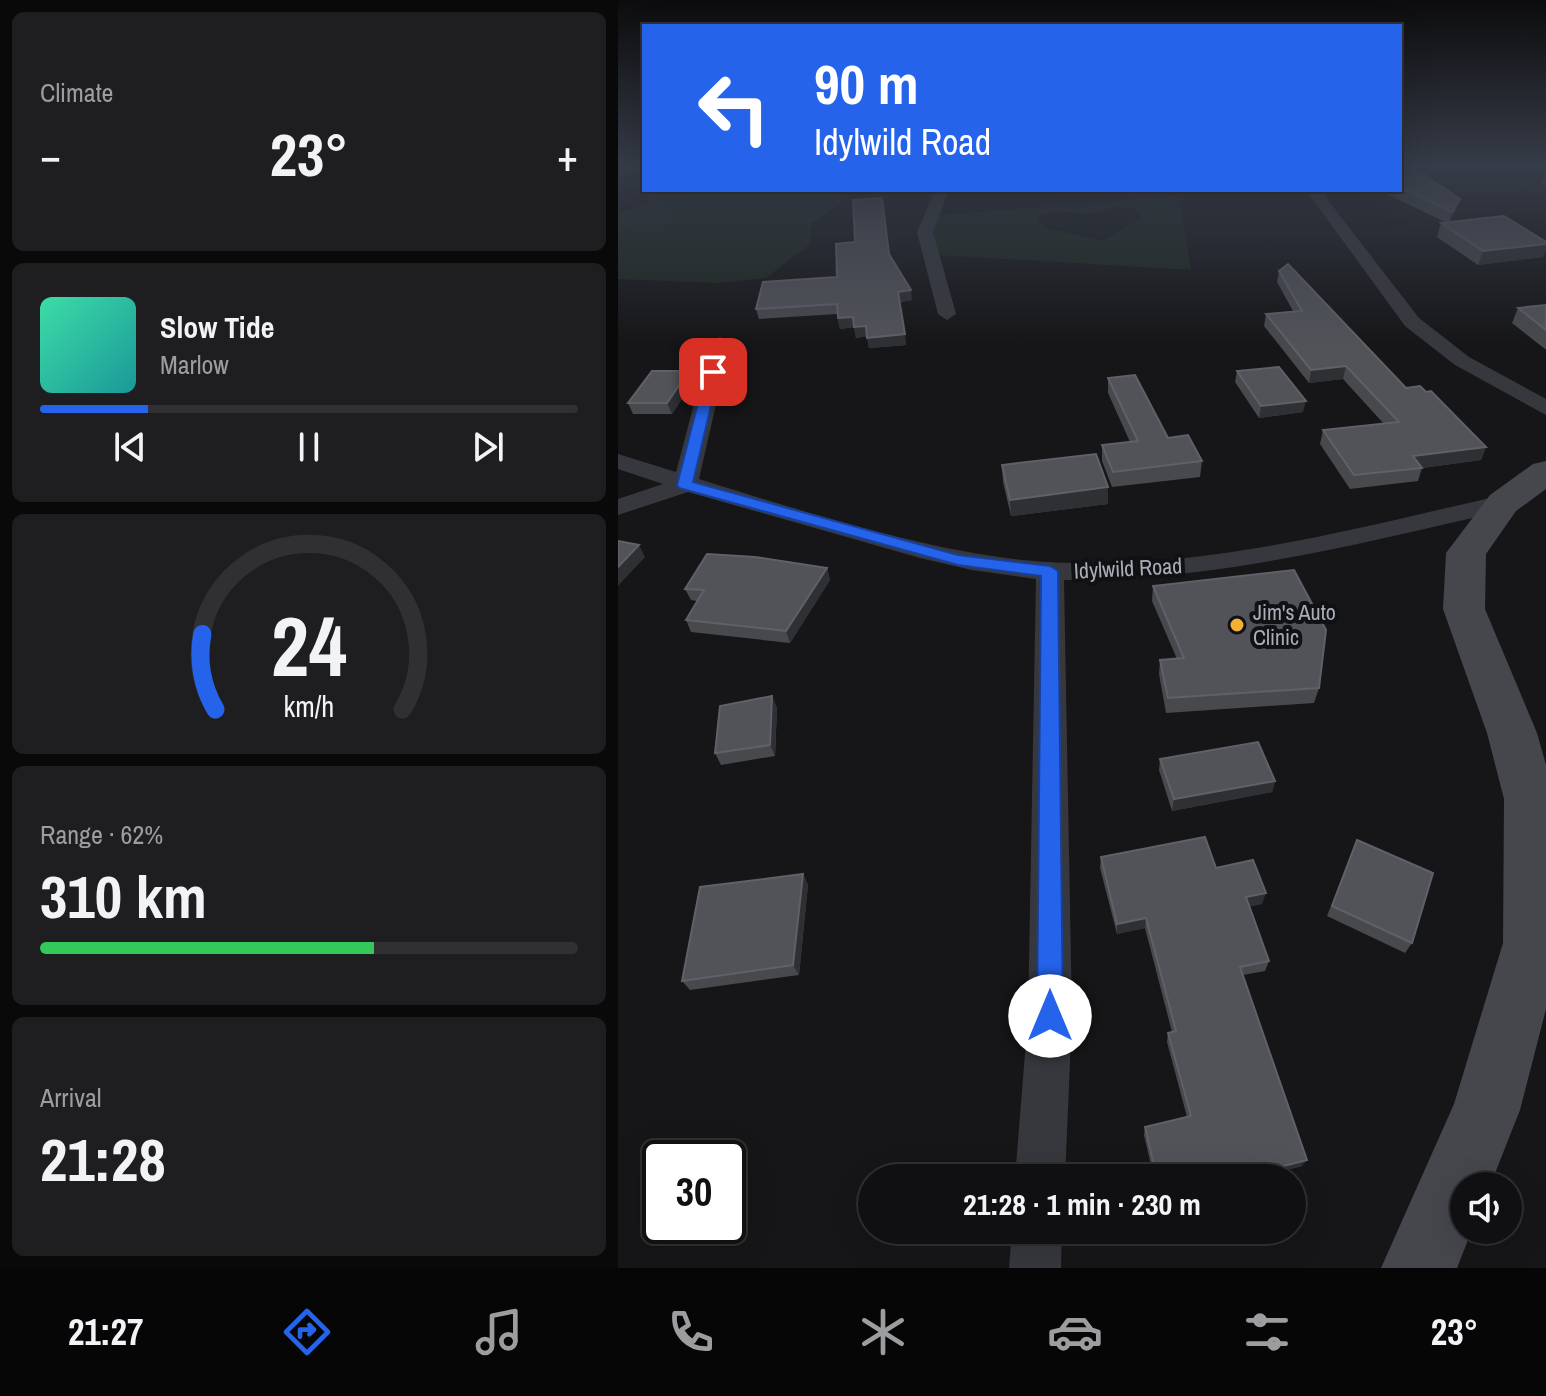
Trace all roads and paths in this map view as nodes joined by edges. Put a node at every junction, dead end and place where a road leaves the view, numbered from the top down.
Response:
1 (927, 226) edge
2 (1340, 226) edge
3 (947, 314) dead end
4 (720, 343) dead end
5 (1546, 408) edge
6 (618, 461) edge
7 (1546, 472) edge
8 (685, 485) junction
9 (1503, 503) junction
10 (618, 507) edge
11 (1050, 571) junction
12 (1041, 1164) edge
13 (1036, 1244) edge
14 (1035, 1268) edge
15 (1419, 1268) edge

1 - 3 street
2 - 5 street
4 - 8 street
6 - 8 street, Idylwild Road
7 - 9 main road
8 - 10 street
8 - 11 street, Idylwild Road
9 - 11 street, Idylwild Road
9 - 15 main road
11 - 12 street
13 - 14 street

